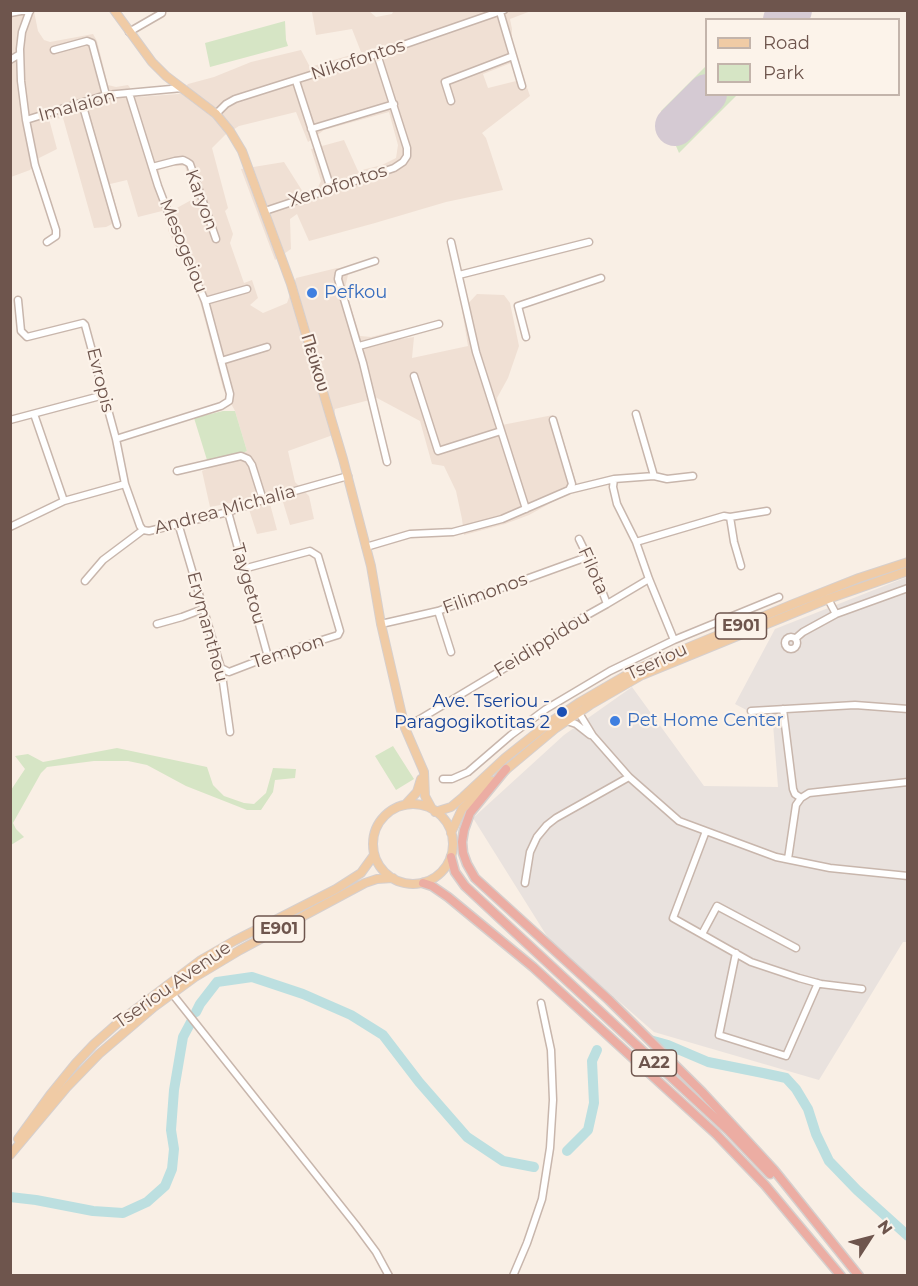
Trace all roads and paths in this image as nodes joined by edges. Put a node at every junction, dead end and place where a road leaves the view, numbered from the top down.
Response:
1 (114, 10) edge
2 (162, 10) edge
3 (30, 11) edge
4 (502, 11) edge
5 (10, 13) edge
6 (129, 32) junction
7 (54, 50) dead end
8 (20, 54) junction
9 (376, 54) junction
10 (513, 56) junction
11 (10, 60) edge
12 (296, 81) junction
13 (522, 86) dead end
14 (182, 88) junction
15 (129, 93) junction
16 (106, 95) junction
17 (451, 101) dead end
18 (82, 103) junction
19 (394, 104) junction
20 (216, 114) junction
21 (26, 120) junction
22 (311, 129) junction
23 (152, 167) junction
24 (331, 189) junction
25 (265, 211) junction
26 (117, 225) dead end
27 (216, 239) dead end
28 (47, 242) dead end
29 (451, 242) dead end
30 (589, 242) dead end
31 (375, 261) dead end
32 (459, 276) junction
33 (602, 278) dead end
34 (247, 289) dead end
35 (18, 300) dead end
36 (205, 301) junction
37 (439, 324) dead end
38 (526, 337) dead end
39 (359, 346) junction
40 (267, 347) dead end
41 (221, 361) junction
42 (414, 376) dead end
43 (104, 395) junction
44 (34, 414) junction
45 (636, 414) dead end
46 (10, 420) edge
47 (553, 420) dead end
48 (501, 430) junction
49 (116, 439) junction
50 (387, 462) dead end
51 (177, 471) dead end
52 (348, 476) junction
53 (693, 476) dead end
54 (654, 477) junction
55 (614, 479) junction
56 (125, 484) junction
57 (569, 490) junction
58 (263, 500) junction
59 (64, 501) junction
60 (526, 509) junction
61 (767, 511) dead end
62 (228, 512) junction
63 (730, 517) junction
64 (178, 523) junction
65 (10, 526) edge
66 (143, 531) junction
67 (579, 539) dead end
68 (636, 542) junction
69 (366, 547) junction
70 (587, 557) junction
71 (908, 562) edge
72 (741, 566) dead end
73 (243, 569) junction
74 (908, 571) edge
75 (649, 579) junction
76 (85, 581) dead end
77 (908, 588) edge
78 (779, 597) dead end
79 (828, 599) junction
80 (607, 604) junction
81 (203, 609) junction
82 (438, 611) junction
83 (836, 614) junction
84 (157, 624) dead end
85 (381, 624) junction
86 (796, 638) dead end
87 (674, 640) junction
88 (451, 652) dead end
89 (268, 657) junction
90 (221, 668) junction
91 (783, 708) junction
92 (908, 709) edge
93 (751, 711) dead end
94 (579, 713) junction
95 (567, 721) junction
96 (405, 728) junction
97 (230, 732) dead end
98 (593, 736) junction
99 (422, 765) junction
100 (506, 770) junction
101 (629, 777) junction
102 (443, 779) dead end
103 (908, 782) edge
104 (801, 798) junction
105 (405, 805) junction
106 (433, 810) junction
107 (706, 831) junction
108 (451, 833) junction
109 (374, 855) junction
110 (451, 857) junction
111 (788, 859) junction
112 (908, 876) edge
113 (393, 878) junction
114 (423, 883) junction
115 (525, 883) dead end
116 (702, 934) junction
117 (796, 948) dead end
118 (736, 953) junction
119 (818, 983) junction
120 (166, 986) junction
121 (862, 989) dead end
122 (172, 994) junction
123 (541, 1003) dead end
124 (10, 1153) edge
125 (389, 1275) edge
126 (513, 1275) edge
127 (841, 1275) edge
128 (854, 1275) edge
129 (859, 1275) edge

1 - 6 main road, Πεύκου
2 - 6 street
3 - 5 street
3 - 8 street
4 - 9 street, Nikofontos
4 - 10 street
6 - 14 main road, Πεύκου
7 - 16 street
8 - 11 street
8 - 21 street
9 - 12 street, Nikofontos
9 - 19 street
10 - 13 street
10 - 17 street
12 - 20 street, Nikofontos
12 - 22 street
14 - 15 street, Imalaion
14 - 20 main road, Πεύκου
15 - 16 street, Imalaion
15 - 23 street, Mesogeiou
16 - 18 street, Imalaion
18 - 21 street, Imalaion
18 - 26 street
19 - 22 street
19 - 24 street, Xenofontos
20 - 25 main road, Πεύκου
21 - 28 street
22 - 24 street
23 - 27 street, Karyon
23 - 36 street, Mesogeiou
24 - 25 street, Xenofontos
25 - 52 main road, Πεύκου
29 - 32 street
30 - 32 street
31 - 39 street
32 - 48 street
33 - 38 street
34 - 36 street
35 - 43 street, Evropis
36 - 41 street, Mesogeiou
37 - 39 street
39 - 50 street
40 - 41 street
41 - 49 street, Mesogeiou
42 - 48 street
43 - 44 street
43 - 49 street, Evropis
44 - 46 street
44 - 59 street
45 - 54 street
47 - 57 street
48 - 60 street
49 - 56 street, Evropis
51 - 58 street
52 - 58 street, Andrea Michalia
52 - 69 main road, Πεύκου
53 - 54 street
54 - 55 street
55 - 57 street
55 - 68 street
56 - 59 street
56 - 66 street, Evropis
57 - 60 street
58 - 62 street, Andrea Michalia
59 - 65 street
60 - 69 street
61 - 63 street
62 - 64 street, Andrea Michalia
62 - 73 street, Taygetou
63 - 68 street
63 - 72 street
64 - 66 street, Andrea Michalia
64 - 81 street, Erymanthou
66 - 76 street, Andrea Michalia
67 - 70 street, Filota
68 - 75 street
69 - 85 main road, Πεύκου
70 - 80 street, Filota
70 - 82 street, Filimonos
71 - 106 main road, Tseriou / E901
73 - 89 street, Taygetou
73 - 89 street, Tempon
74 - 79 main road, Tseriou / E901
75 - 80 street, Feidippidou
75 - 87 street
77 - 83 street
78 - 87 street
79 - 83 street
79 - 94 main road, Tseriou / E901
80 - 96 street, Feidippidou
81 - 84 street
81 - 90 street, Erymanthou
82 - 85 street, Filimonos
82 - 88 street
83 - 86 street
85 - 96 main road, Πεύκου
87 - 102 street
89 - 90 street, Tempon
90 - 97 street, Erymanthou
91 - 92 street
91 - 93 street
91 - 104 street
94 - 95 main road, Tseriou / E901
94 - 98 street
95 - 98 street
95 - 100 main road, Tseriou / E901
96 - 99 main road, Πεύκου
98 - 101 street
99 - 105 main road
99 - 106 main road, Πεύκου
100 - 108 main road, Tseriou / E901
100 - 129 highway
101 - 107 street
101 - 115 street
103 - 104 street
104 - 111 street
105 - 106 main road
105 - 109 main road
106 - 108 main road
107 - 111 street
107 - 116 street
108 - 110 main road
109 - 113 main road
109 - 120 main road, Tseriou Avenue / E901
110 - 114 main road
110 - 128 highway, A22
111 - 112 street
113 - 114 main road
113 - 122 main road, Tseriou Avenue / E901
114 - 127 highway, A22
116 - 117 street
116 - 118 street
118 - 119 street
118 - 119 street
119 - 121 street
120 - 122 street
120 - 124 main road, Tseriou Avenue / E901
122 - 124 main road, Tseriou Avenue / E901
122 - 125 street
123 - 126 street

